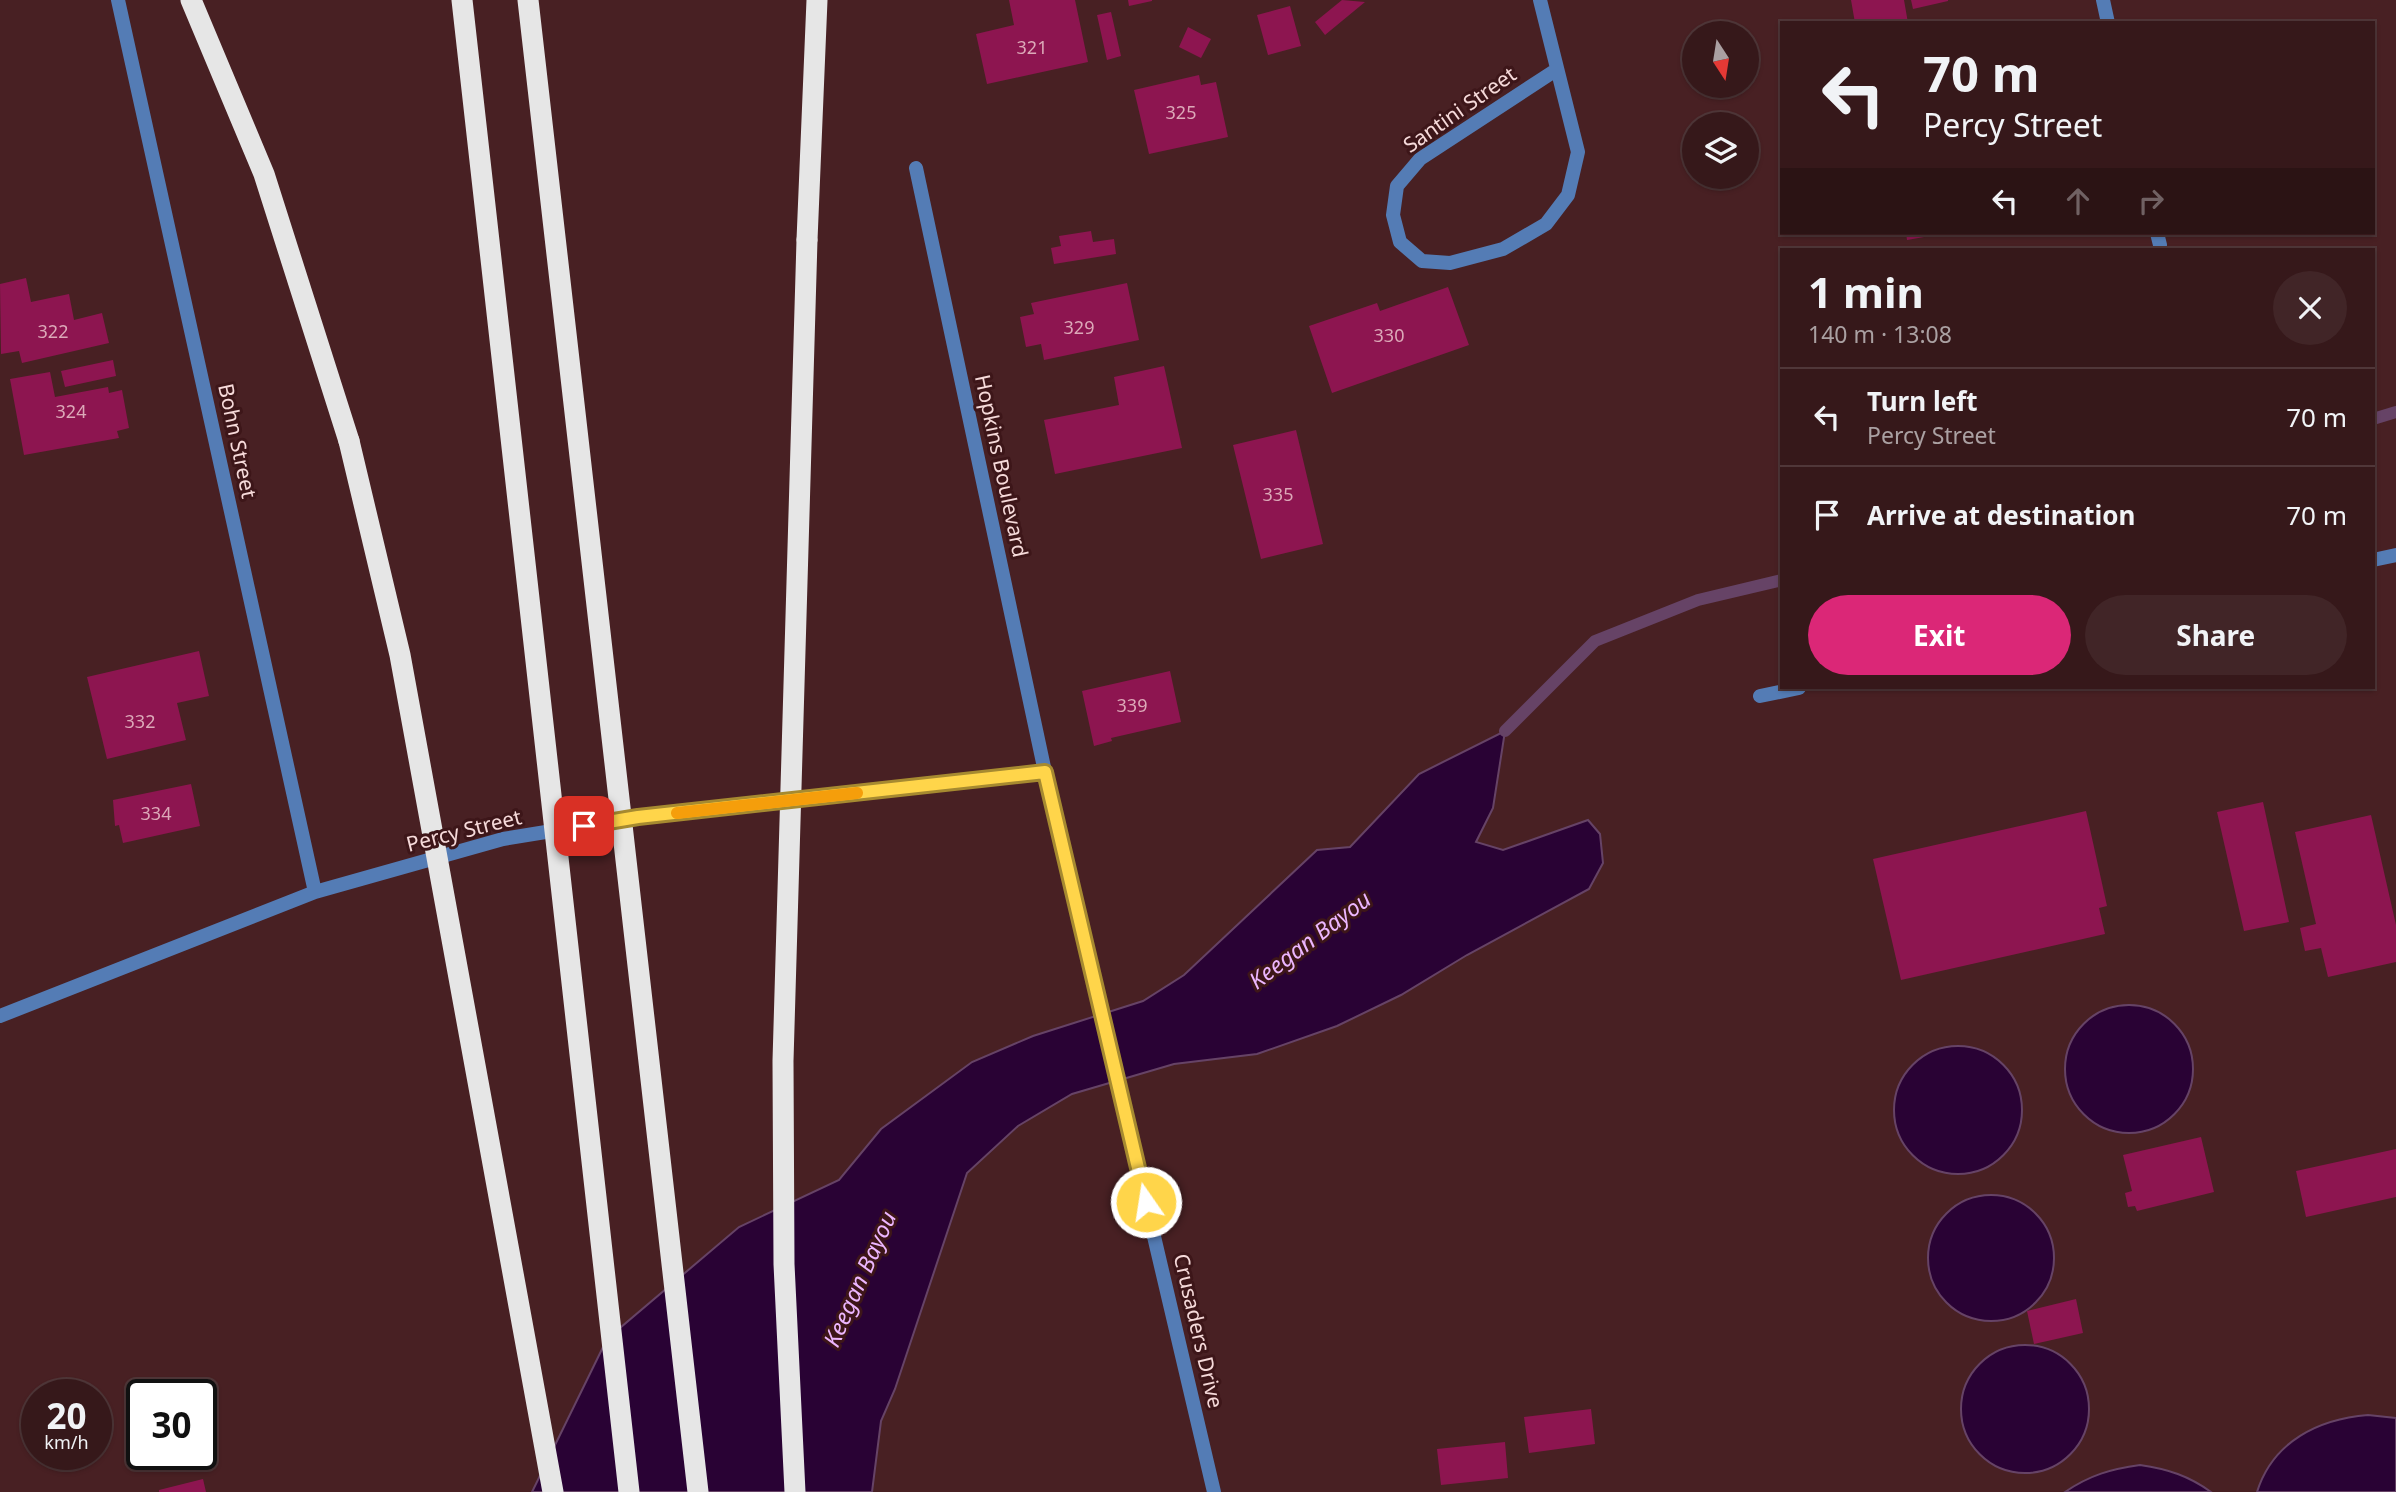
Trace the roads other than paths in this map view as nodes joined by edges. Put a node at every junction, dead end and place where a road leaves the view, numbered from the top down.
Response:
1 (118, 0) edge
2 (191, 0) edge
3 (462, 0) edge
4 (528, 0) edge
5 (817, 0) edge
6 (1540, 0) edge
7 (2103, 0) edge
8 (2108, 21) edge
9 (1556, 70) junction
10 (916, 168) dead end
11 (2396, 555) edge
12 (2375, 560) edge
13 (1794, 689) edge
14 (1760, 696) dead end
15 (1045, 772) junction
16 (315, 892) junction
17 (0, 1016) edge
18 (553, 1492) edge
19 (629, 1492) edge
20 (698, 1492) edge
21 (795, 1492) edge
22 (1214, 1492) edge

1 - 16 street, Bohn Street
2 - 18 highway, bridge
3 - 19 highway, bridge
4 - 20 highway, bridge
5 - 21 highway, bridge
6 - 9 street, Santini Street
7 - 8 street
9 - 9 street, Santini Street
10 - 15 street, Hopkins Boulevard
11 - 12 street
13 - 14 street
15 - 16 street, Percy Street
15 - 22 street, Crusaders Drive
16 - 17 street, Percy Street

